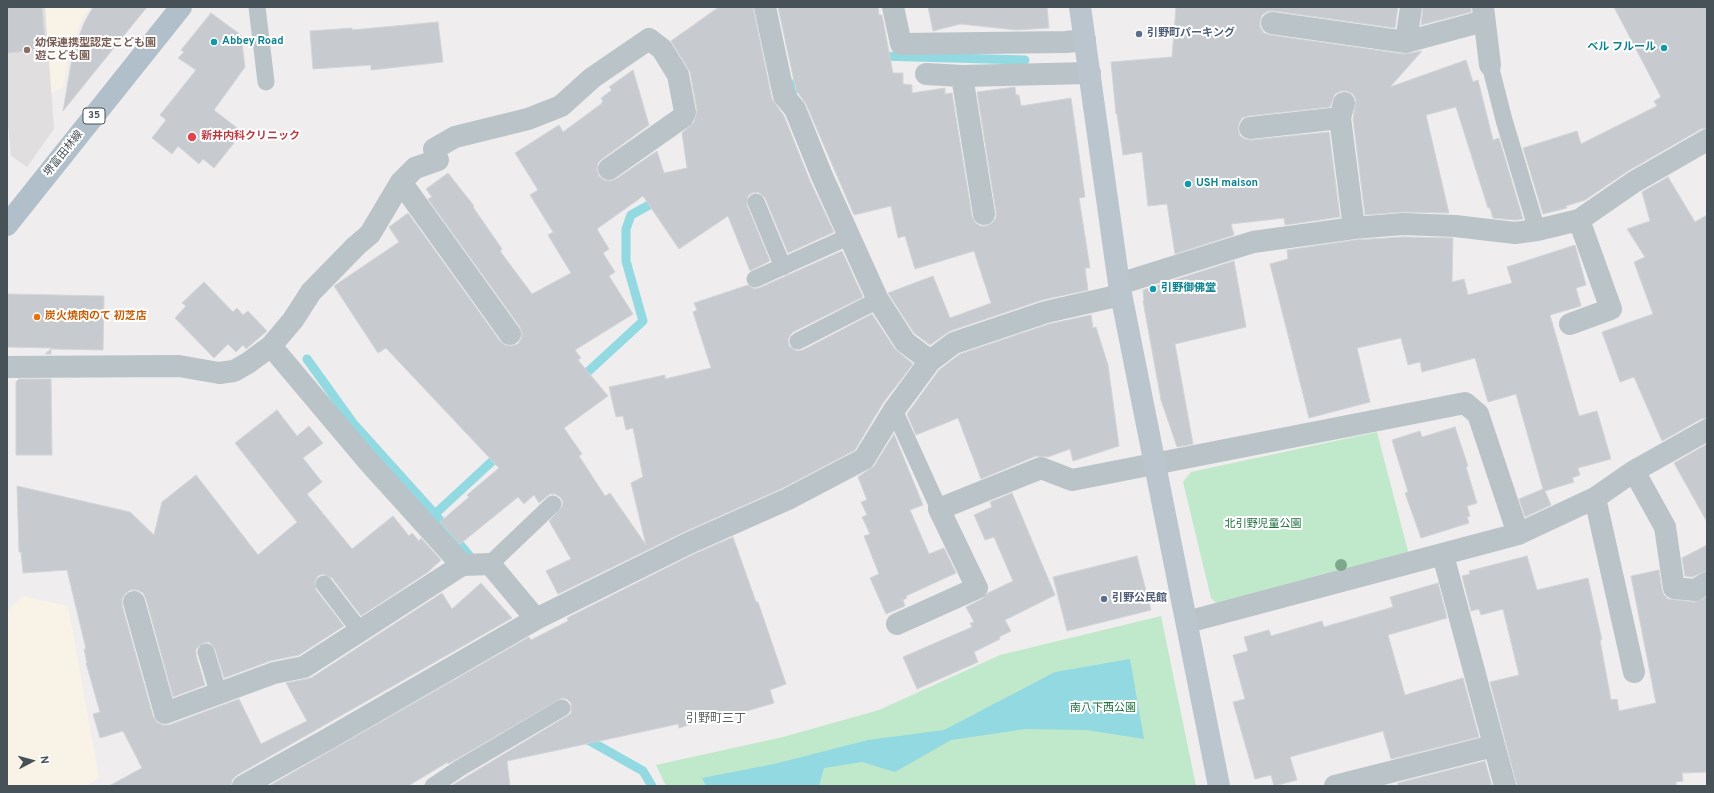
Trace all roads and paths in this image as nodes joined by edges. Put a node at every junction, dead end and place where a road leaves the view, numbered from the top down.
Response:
1 (181, 7) edge
2 (257, 7) edge
3 (765, 7) edge
4 (894, 7) edge
5 (1080, 7) edge
6 (1411, 7) edge
7 (1484, 14) edge
8 (1272, 23) dead end
9 (1085, 40) junction
10 (1406, 42) junction
11 (1490, 65) joint
12 (1090, 73) junction
13 (926, 74) dead end
14 (962, 76) junction
15 (266, 82) dead end
16 (1250, 128) dead end
17 (1707, 140) edge
18 (609, 169) dead end
19 (401, 182) junction
20 (756, 202) dead end
21 (984, 214) dead end
22 (1579, 220) junction
23 (7, 225) edge
24 (1354, 228) junction
25 (1537, 230) junction
26 (850, 236) junction
27 (783, 267) junction
28 (755, 279) dead end
29 (1120, 290) junction
30 (878, 300) junction
31 (1570, 324) dead end
32 (510, 334) dead end
33 (798, 342) dead end
34 (271, 346) junction
35 (930, 361) junction
36 (7, 367) edge
37 (894, 410) junction
38 (1707, 430) edge
39 (1155, 464) junction
40 (1634, 471) junction
41 (1595, 498) junction
42 (553, 504) dead end
43 (939, 509) junction
44 (1518, 534) junction
45 (1443, 555) junction
46 (490, 564) junction
47 (462, 565) junction
48 (1707, 583) edge
49 (324, 584) dead end
50 (134, 602) dead end
51 (536, 619) junction
52 (1187, 622) junction
53 (897, 624) dead end
54 (360, 631) junction
55 (206, 652) dead end
56 (1634, 672) dead end
57 (218, 695) junction
58 (562, 708) dead end
59 (1494, 746) junction
60 (243, 786) edge
61 (433, 786) edge
62 (1219, 786) edge
63 (1336, 786) edge
64 (1505, 786) edge

1 - 23 main road, 堺富田林線 / 35
2 - 15 lane
3 - 26 street
4 - 9 street
5 - 9 street
6 - 10 street
7 - 10 street
7 - 11 street
8 - 10 street
9 - 12 street
11 - 25 lane
12 - 14 street
12 - 29 street
13 - 14 street
14 - 21 street
16 - 24 street
17 - 22 street
18 - 19 street
19 - 32 street
19 - 34 street
20 - 27 lane
22 - 25 street
22 - 31 street
24 - 25 street
24 - 29 street
26 - 27 lane
26 - 30 street
27 - 28 lane
29 - 35 street
29 - 39 street
30 - 33 lane
30 - 35 street
34 - 36 street
34 - 47 street
35 - 37 street
37 - 43 lane
37 - 51 street
38 - 40 street
39 - 43 street
39 - 44 street
39 - 52 street
40 - 41 street
40 - 48 street
41 - 44 street
41 - 56 street
42 - 46 lane
43 - 53 street
44 - 45 street
45 - 52 street
45 - 59 street
46 - 47 street
46 - 51 street
47 - 54 street
49 - 54 lane
50 - 57 street
51 - 60 street
52 - 62 street
54 - 57 street
55 - 57 lane
58 - 61 lane
59 - 63 street
59 - 64 street

